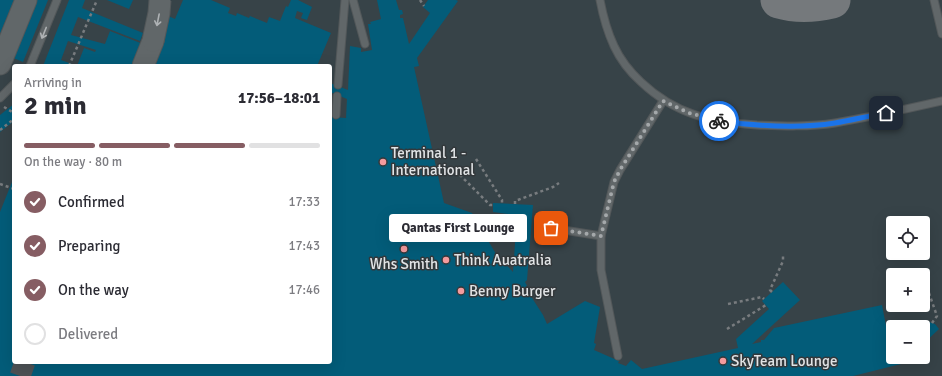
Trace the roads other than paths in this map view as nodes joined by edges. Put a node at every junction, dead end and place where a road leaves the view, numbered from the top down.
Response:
1 (26, 0) edge
2 (57, 0) edge
3 (160, 0) edge
4 (345, 0) edge
5 (353, 0) edge
6 (600, 0) edge
7 (934, 0) edge
8 (942, 34) edge
9 (365, 44) dead end
10 (0, 64) edge
11 (31, 64) edge
12 (144, 64) edge
13 (338, 85) dead end
14 (12, 86) edge
15 (337, 96) dead end
16 (0, 98) edge
17 (663, 101) junction
18 (942, 101) edge
19 (336, 115) dead end
20 (551, 228) dead end
21 (601, 236) junction
22 (618, 356) dead end

1 - 10 street
2 -> 11 lane
3 -> 12 street, bridge
4 - 13 lane
5 - 9 lane
6 - 17 lane
7 - 8 lane
14 - 16 lane
15 - 19 lane
17 - 18 lane
17 - 21 lane
20 - 21 lane
21 - 22 lane

